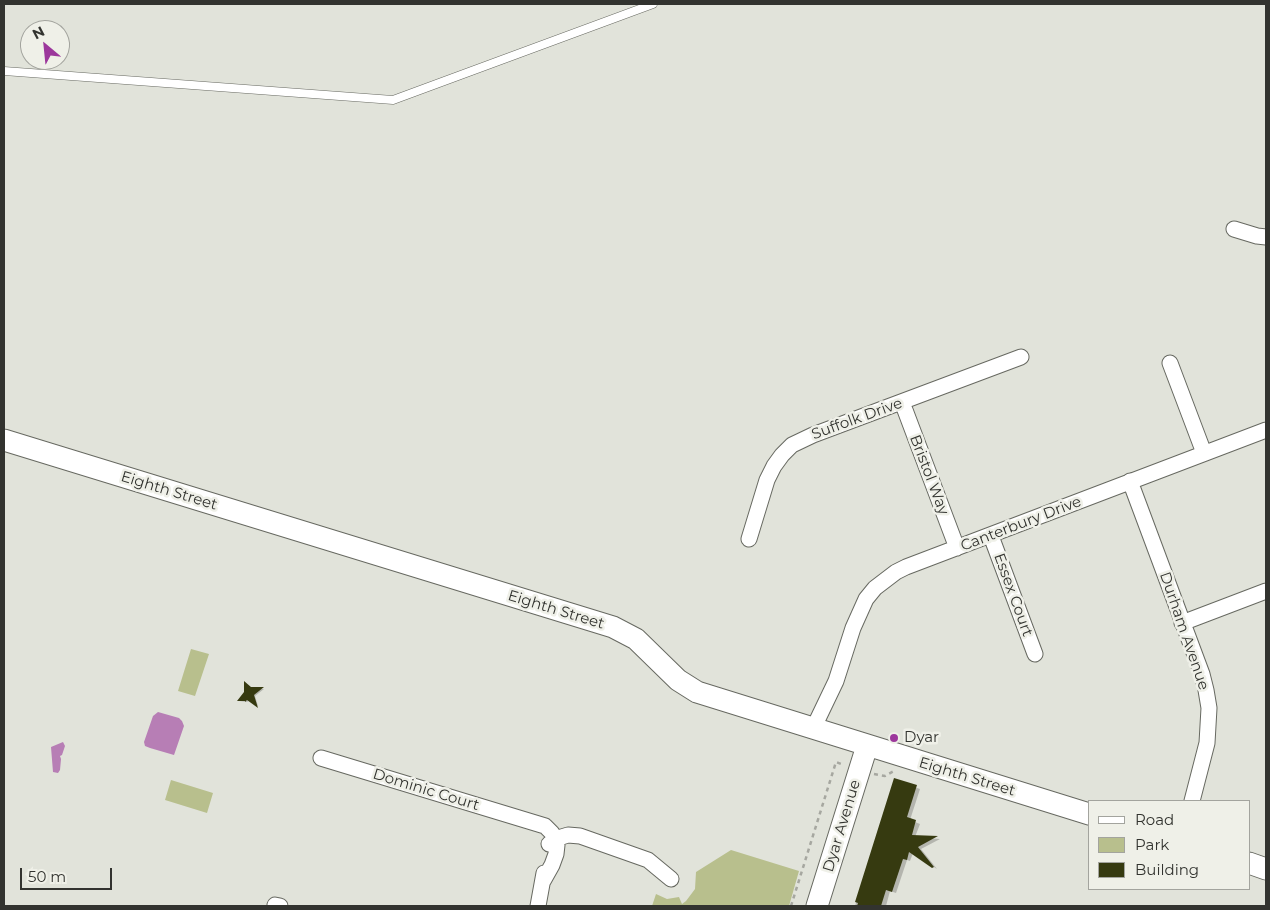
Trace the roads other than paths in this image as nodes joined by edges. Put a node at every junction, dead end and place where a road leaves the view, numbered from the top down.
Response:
1 (653, 4) edge
2 (4, 71) edge
3 (1234, 229) dead end
4 (1266, 237) edge
5 (1021, 357) dead end
6 (1170, 363) dead end
7 (902, 402) junction
8 (1266, 430) edge
9 (4, 440) edge
10 (1204, 453) junction
11 (1130, 481) junction
12 (991, 536) junction
13 (749, 539) dead end
14 (957, 548) junction
15 (1266, 592) edge
16 (1182, 623) junction
17 (1035, 654) dead end
18 (821, 731) junction
19 (867, 746) junction
20 (321, 758) dead end
21 (1195, 785) junction
22 (1188, 800) edge
23 (1192, 800) edge
24 (1088, 814) edge
25 (554, 843) junction
26 (1250, 863) edge
27 (1266, 869) edge
28 (671, 880) dead end
29 (538, 906) edge
30 (817, 906) edge

1 - 2 lane
3 - 4 street
5 - 7 street, Suffolk Drive
6 - 10 street
7 - 13 street, Suffolk Drive
7 - 14 street, Bristol Way
8 - 10 street, Canterbury Drive
9 - 18 street, Eighth Street
10 - 11 street, Canterbury Drive
11 - 12 street, Canterbury Drive
11 - 16 street, Durham Avenue
12 - 14 street, Canterbury Drive
12 - 17 street, Essex Court
14 - 18 street, Canterbury Drive
15 - 16 street
16 - 21 street, Durham Avenue
18 - 19 street, Eighth Street
19 - 24 street, Eighth Street
19 - 30 street, Dyar Avenue
20 - 25 street, Dominic Court
21 - 22 street, Durham Avenue
21 - 23 street, Durham Avenue
25 - 28 street
25 - 29 street
26 - 27 street

